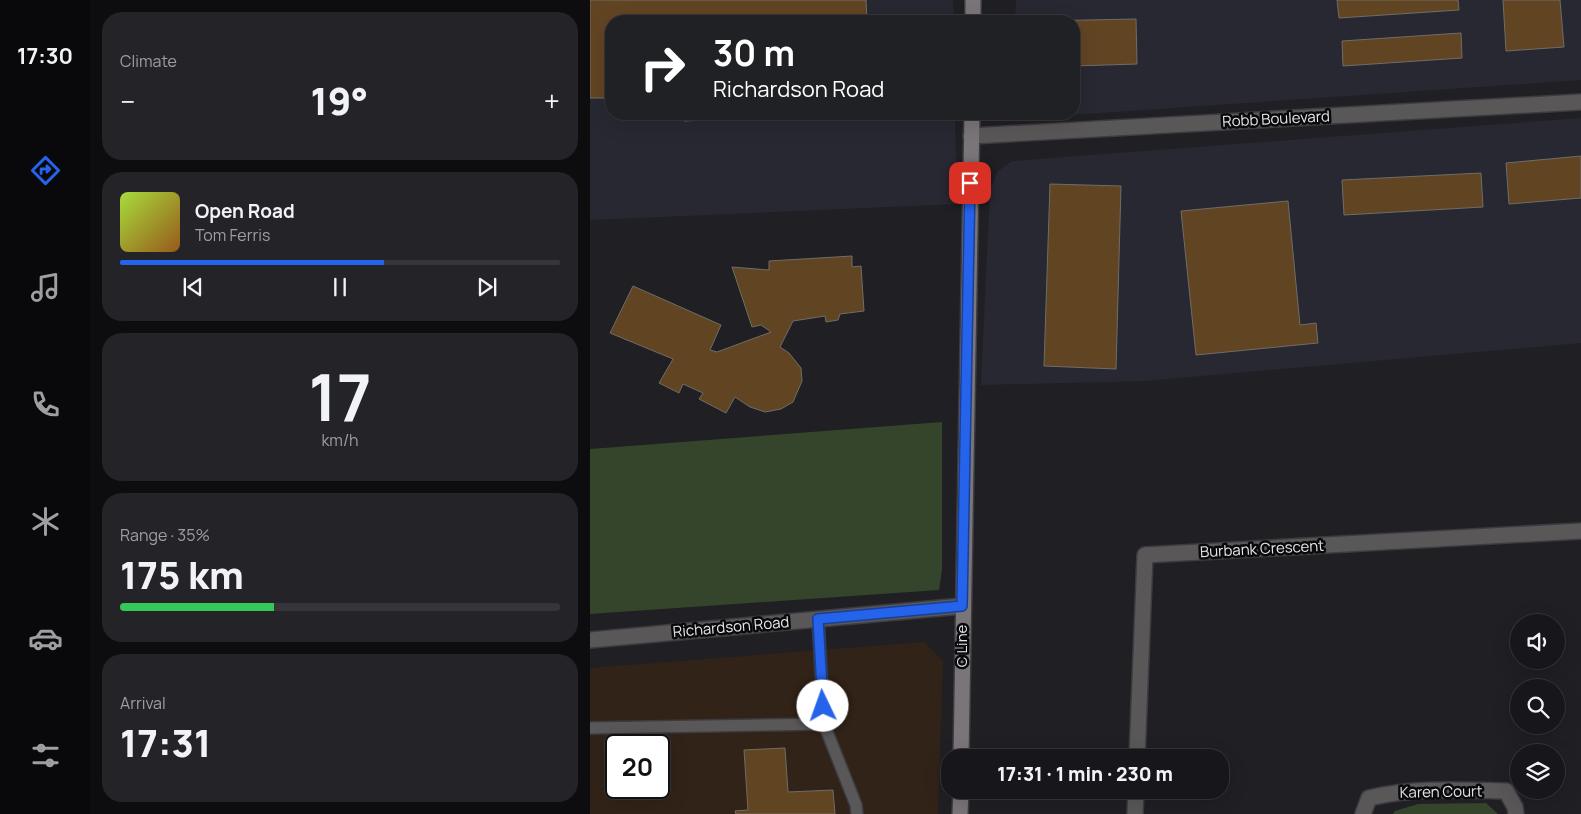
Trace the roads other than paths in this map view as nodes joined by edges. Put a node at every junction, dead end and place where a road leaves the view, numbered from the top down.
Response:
1 (973, 0) edge
2 (973, 15) edge
3 (1581, 102) edge
4 (972, 120) edge
5 (971, 136) junction
6 (1581, 531) edge
7 (962, 606) junction
8 (818, 619) junction
9 (590, 640) edge
10 (824, 724) junction
11 (590, 728) edge
12 (961, 749) edge
13 (1137, 749) edge
14 (961, 799) edge
15 (1136, 799) edge
16 (857, 814) edge
17 (960, 814) edge
18 (1135, 814) edge
19 (1363, 814) edge
20 (1516, 814) edge

1 - 2 street
3 - 5 street, Robb Boulevard
4 - 5 street, C Line
5 - 7 street, C Line
6 - 13 street, Burbank Crescent
7 - 8 street, Richardson Road
7 - 12 street, C Line
8 - 9 street, Richardson Road
8 - 10 lane
10 - 11 lane
10 - 16 lane
14 - 17 street
15 - 18 street
19 - 20 street, Karen Court

